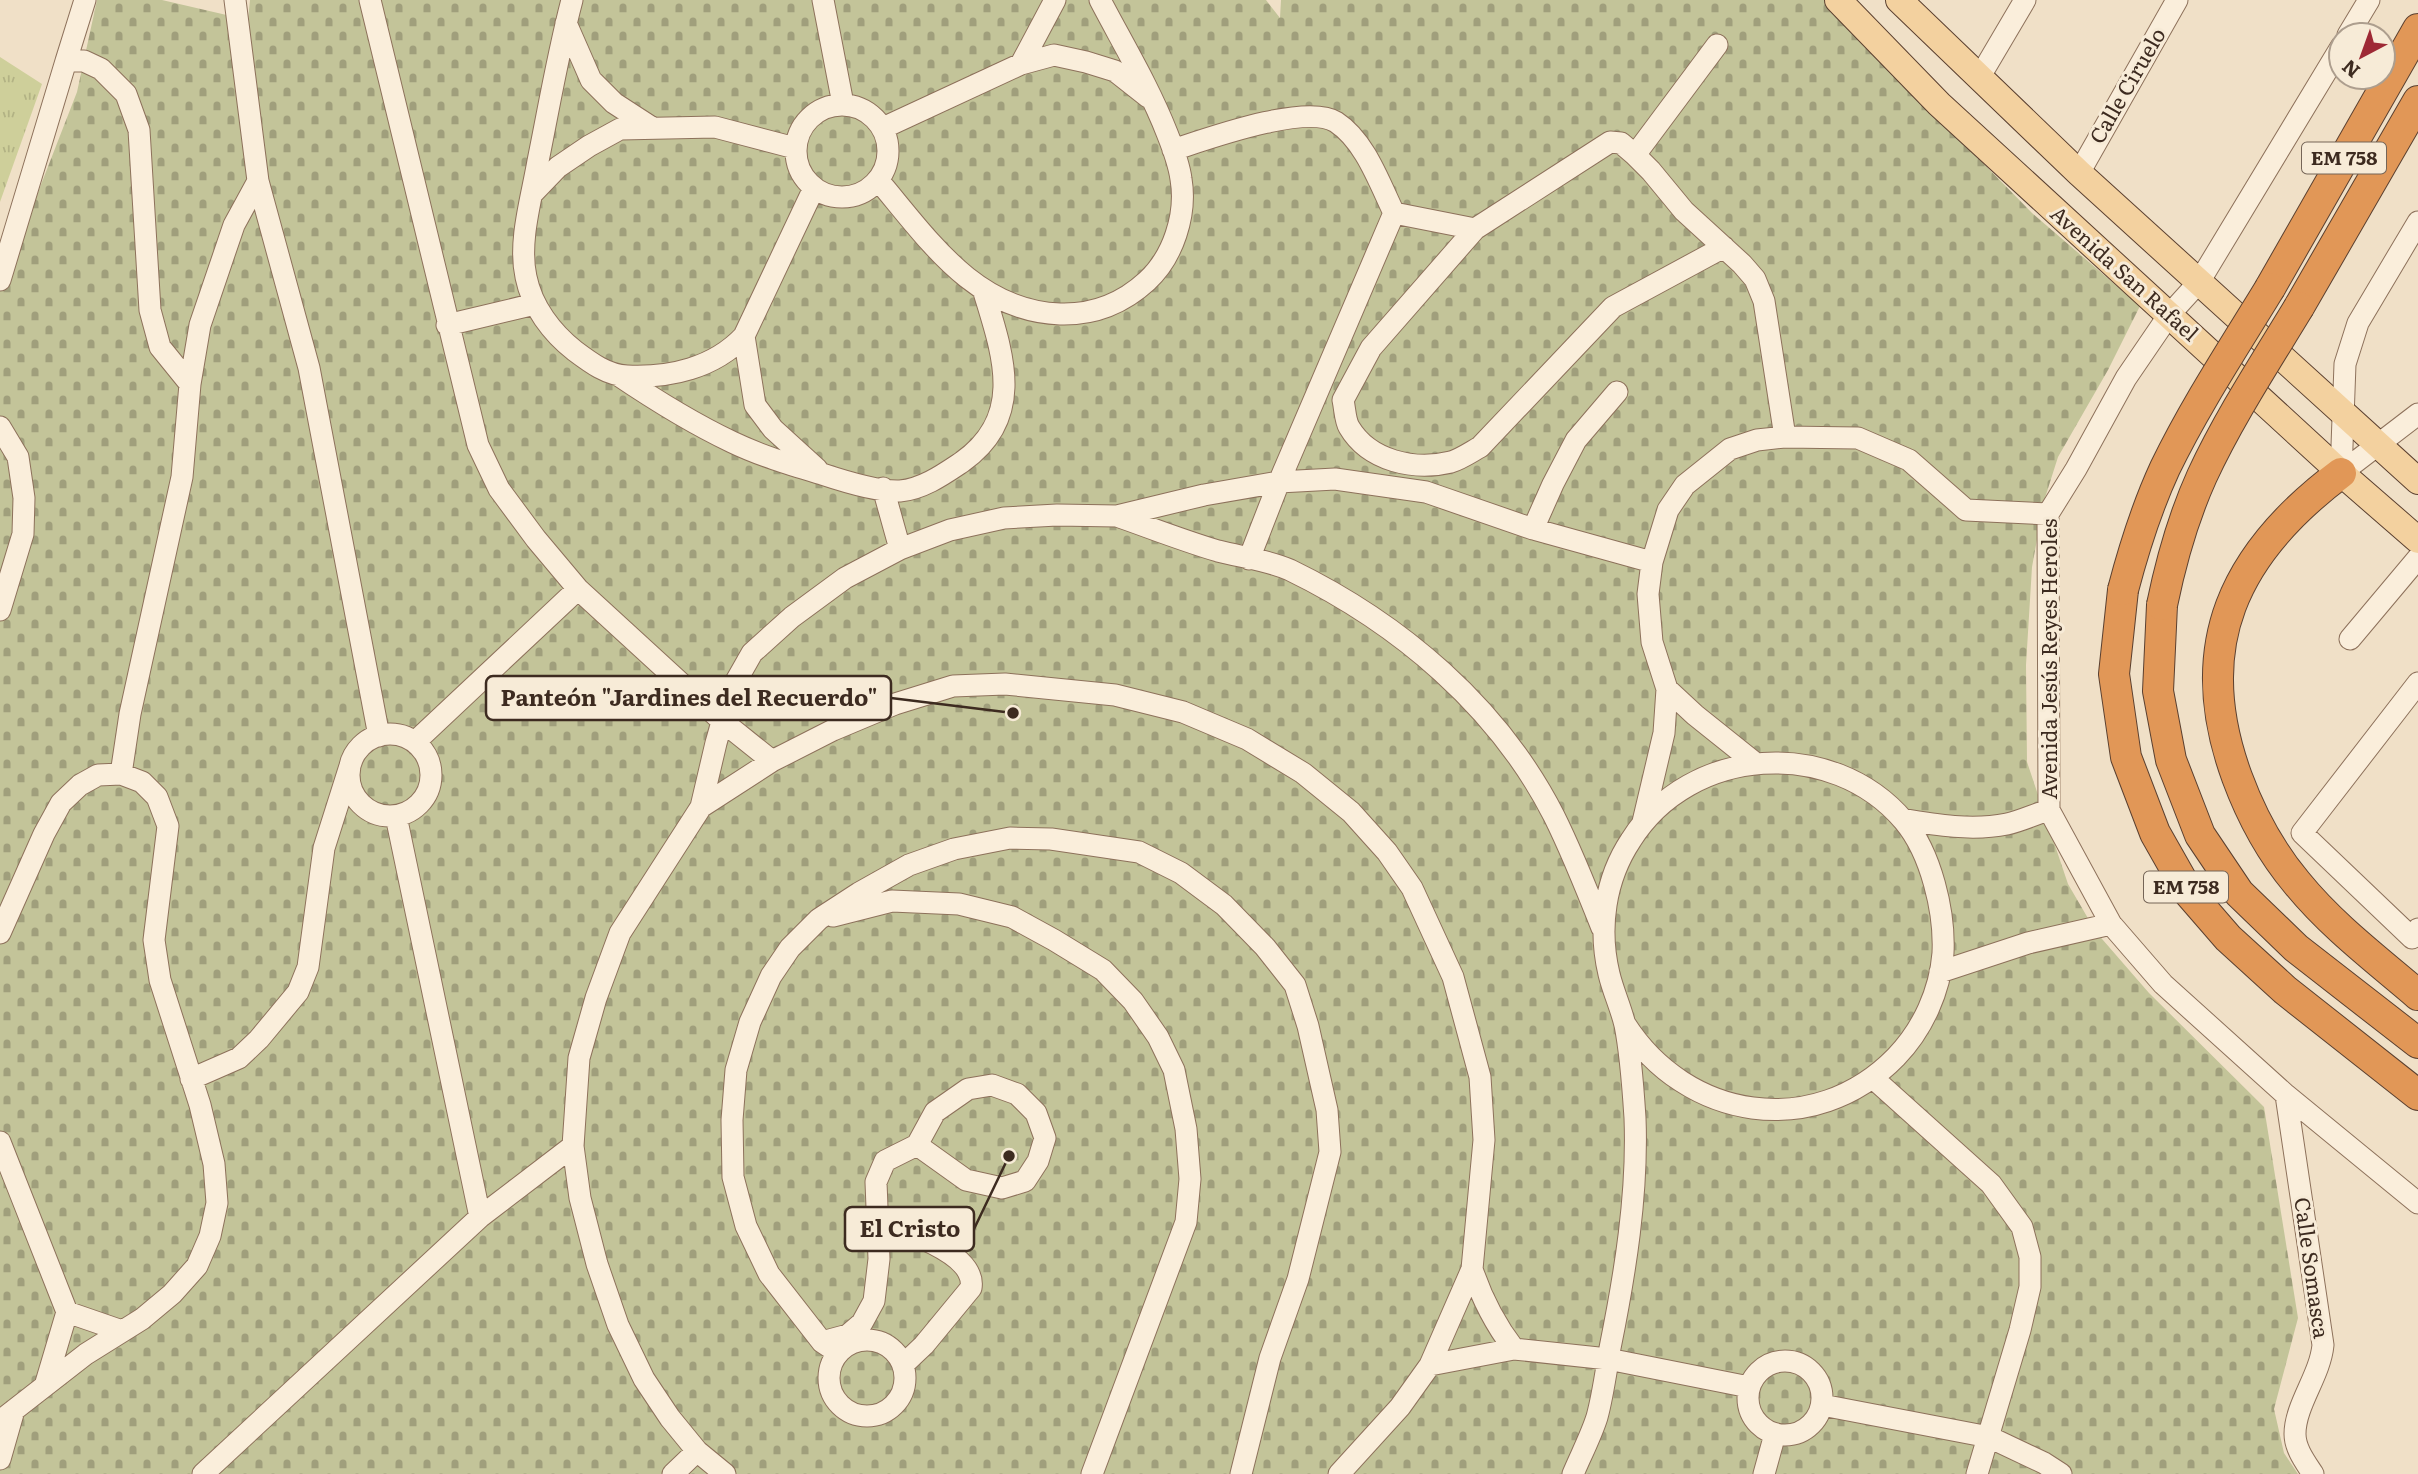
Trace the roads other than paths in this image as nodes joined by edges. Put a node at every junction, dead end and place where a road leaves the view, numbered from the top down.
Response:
1 (85, 0) edge
2 (235, 0) edge
3 (370, 0) edge
4 (572, 0) edge
5 (823, 0) edge
6 (1055, 0) edge
7 (1100, 0) edge
8 (1838, 0) edge
9 (1899, 0) edge
10 (2025, 0) edge
11 (2177, 0) edge
12 (2369, 0) edge
13 (2356, 21) edge
14 (566, 23) junction
15 (2418, 29) edge
16 (1717, 45) dead end
17 (66, 61) junction
18 (1021, 64) junction
19 (2327, 70) edge
20 (1979, 78) junction
21 (1154, 101) junction
22 (2418, 101) edge
23 (843, 104) junction
24 (651, 127) junction
25 (883, 128) junction
26 (795, 148) junction
27 (1174, 150) junction
28 (1635, 155) junction
29 (2079, 173) junction
30 (878, 180) junction
31 (258, 181) junction
32 (814, 188) junction
33 (532, 194) junction
34 (1394, 212) junction
35 (2418, 222) edge
36 (1475, 229) junction
37 (1724, 247) junction
38 (0, 280) edge
39 (2199, 282) junction
40 (982, 289) junction
41 (536, 304) junction
42 (2169, 315) junction
43 (447, 325) junction
44 (744, 336) junction
45 (618, 375) junction
46 (190, 384) junction
47 (1617, 392) dead end
48 (2343, 412) junction
49 (2418, 414) edge
50 (0, 427) edge
51 (1785, 437) junction
52 (2379, 445) junction
53 (2341, 473) junction
54 (823, 475) junction
55 (2418, 481) edge
56 (1279, 482) junction
57 (883, 488) junction
58 (2048, 514) junction
59 (1117, 516) junction
60 (1533, 529) junction
61 (2418, 540) edge
62 (900, 549) junction
63 (1249, 559) junction
64 (1652, 562) junction
65 (2414, 571) edge
66 (578, 589) junction
67 (0, 610) edge
68 (2350, 639) dead end
69 (2418, 684) edge
70 (1668, 690) junction
71 (2410, 709) edge
72 (722, 721) junction
73 (379, 736) junction
74 (415, 742) junction
75 (772, 761) junction
76 (1755, 763) junction
77 (350, 766) junction
78 (121, 774) junction
79 (701, 807) junction
80 (2049, 810) junction
81 (396, 816) junction
82 (1902, 819) junction
83 (1642, 824) junction
84 (818, 919) junction
85 (2111, 924) junction
86 (1604, 932) junction
87 (0, 933) edge
88 (2415, 934) edge
89 (1940, 972) junction
90 (2418, 995) edge
91 (1625, 1024) junction
92 (2418, 1043) edge
93 (1872, 1078) junction
94 (191, 1079) junction
95 (2418, 1094) edge
96 (2286, 1095) junction
97 (0, 1142) edge
98 (917, 1145) junction
99 (573, 1146) junction
100 (2418, 1203) edge
101 (480, 1217) junction
102 (876, 1221) junction
103 (1472, 1269) junction
104 (67, 1312) junction
105 (122, 1331) junction
106 (830, 1347) junction
107 (1514, 1349) junction
108 (1608, 1359) junction
109 (904, 1364) junction
110 (1430, 1365) junction
111 (45, 1386) junction
112 (1749, 1387) junction
113 (1822, 1405) junction
114 (7, 1416) edge
115 (1775, 1434) junction
116 (1989, 1437) junction
117 (697, 1451) junction
118 (0, 1459) edge
119 (203, 1474) edge
120 (673, 1474) edge
121 (697, 1474) edge
122 (725, 1474) edge
123 (1091, 1474) edge
124 (1241, 1474) edge
125 (1339, 1474) edge
126 (1573, 1474) edge
127 (1764, 1474) edge
128 (1977, 1474) edge
129 (2061, 1474) edge
130 (2313, 1474) edge

1 - 17 street
2 - 31 street
3 - 43 street
4 - 14 street
5 - 23 street
6 - 18 street
7 - 21 street
8 - 42 main road, Avenida San Rafael
9 - 20 main road
10 - 20 street
11 - 29 street, Calle Ciruelo
12 - 13 street
14 - 24 street
14 - 33 street
15 - 95 highway, EM 758, bridge
16 - 28 street
17 - 38 street
17 - 46 street
18 - 21 street
18 - 25 street
19 - 39 street, Avenida Jesús Reyes Heroles
20 - 29 main road
21 - 27 street
22 - 92 highway, EM 758, bridge
23 - 25 street
23 - 26 street
24 - 26 street
24 - 33 street
25 - 30 street
26 - 32 street
27 - 34 street
27 - 40 street
28 - 36 street
28 - 37 street
29 - 39 main road
30 - 32 street
30 - 40 street
31 - 46 street
31 - 73 street
32 - 44 street
33 - 41 street
34 - 36 street
34 - 56 street
35 - 48 street
36 - 37 street
37 - 51 street
39 - 42 street, Avenida Jesús Reyes Heroles
39 - 48 main road
40 - 57 street
41 - 43 street
41 - 45 street
42 - 53 main road, Avenida San Rafael
42 - 58 street, Avenida Jesús Reyes Heroles
43 - 66 street
44 - 45 street
44 - 54 street
45 - 54 street
46 - 78 street
47 - 60 street
48 - 52 main road
48 - 53 street
49 - 52 street
50 - 67 street
51 - 58 street
51 - 64 street
52 - 53 street
52 - 55 main road
53 - 61 main road, Avenida San Rafael
53 - 90 highway
54 - 57 street
56 - 59 street
56 - 60 street
56 - 63 street
57 - 62 street
58 - 80 street, Avenida Jesús Reyes Heroles
59 - 62 street
59 - 63 street
60 - 64 street
62 - 72 street
63 - 86 street
64 - 70 street
65 - 68 street
66 - 72 street
66 - 74 street
69 - 71 street
70 - 76 street
70 - 83 street
71 - 88 street
72 - 75 street
72 - 79 street
73 - 74 street
73 - 77 street
74 - 81 street
75 - 79 street
75 - 103 street
76 - 82 street
76 - 83 street
77 - 81 street
77 - 94 street
78 - 87 street
78 - 94 street
79 - 99 street
80 - 82 street
80 - 85 street, Avenida Jesús Reyes Heroles
81 - 101 street
82 - 89 street
83 - 86 street
84 - 106 street
84 - 123 street
84 - 124 street
85 - 89 street
85 - 96 street, Avenida Jesús Reyes Heroles
86 - 91 street
89 - 93 street
91 - 93 street
91 - 108 street
93 - 116 street
94 - 105 street
96 - 100 street, Avenida Jesús Reyes Heroles
96 - 130 street, Calle Somasca
97 - 104 street
98 - 98 street
98 - 102 street
99 - 101 street
99 - 117 street
101 - 119 street
102 - 106 street
102 - 109 street
103 - 107 street
103 - 110 street
104 - 105 street
104 - 111 street
105 - 111 street
106 - 109 street
106 - 109 street
107 - 108 street
107 - 110 street
108 - 112 street
108 - 126 street
110 - 125 street
111 - 114 street
112 - 113 street
112 - 115 street
113 - 115 street
113 - 116 street
114 - 118 street
115 - 127 street
116 - 128 street
116 - 129 street
117 - 120 street
117 - 121 street
117 - 122 street

